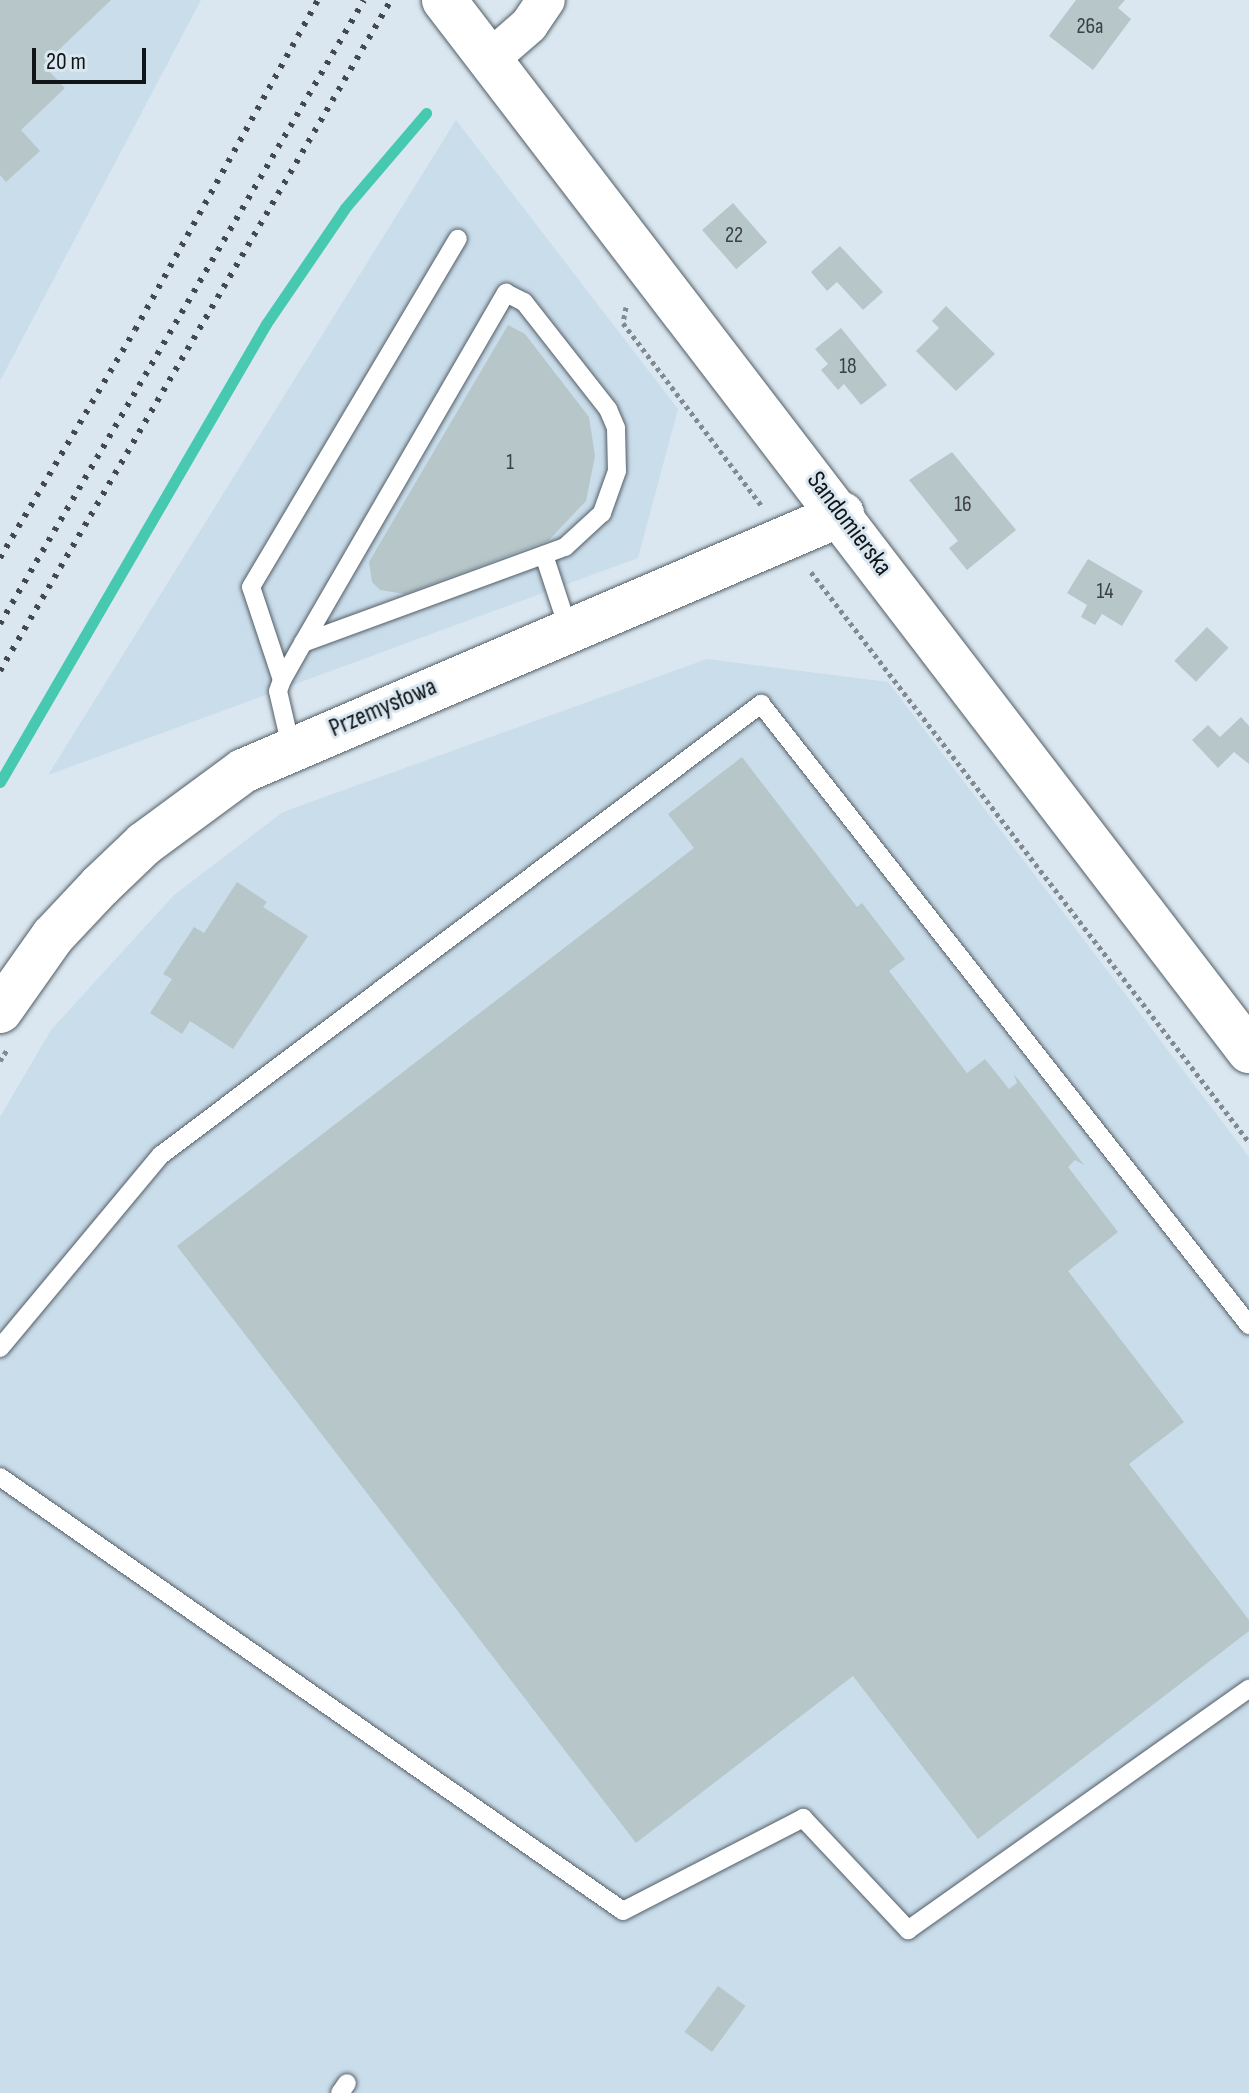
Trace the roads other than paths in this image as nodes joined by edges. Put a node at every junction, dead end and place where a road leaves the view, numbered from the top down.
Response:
1 (444, 0) edge
2 (546, 0) edge
3 (490, 59) junction
4 (458, 239) dead end
5 (842, 514) junction
6 (544, 555) junction
7 (569, 631) junction
8 (303, 643) junction
9 (282, 680) junction
10 (291, 747) junction
11 (8, 1023) edge
12 (1249, 1051) edge
13 (1249, 1325) edge
14 (0, 1348) edge
15 (0, 1477) edge
16 (1249, 1689) edge

1 - 3 street, Sandomierska
2 - 3 street
3 - 5 street, Sandomierska
4 - 9 lane
5 - 7 street, Przemysłowa
5 - 12 street, Sandomierska
6 - 7 lane
6 - 8 lane
6 - 8 lane
7 - 10 street, Przemysłowa
8 - 9 lane
9 - 10 lane
10 - 11 street, Przemysłowa
13 - 14 lane
15 - 16 lane

